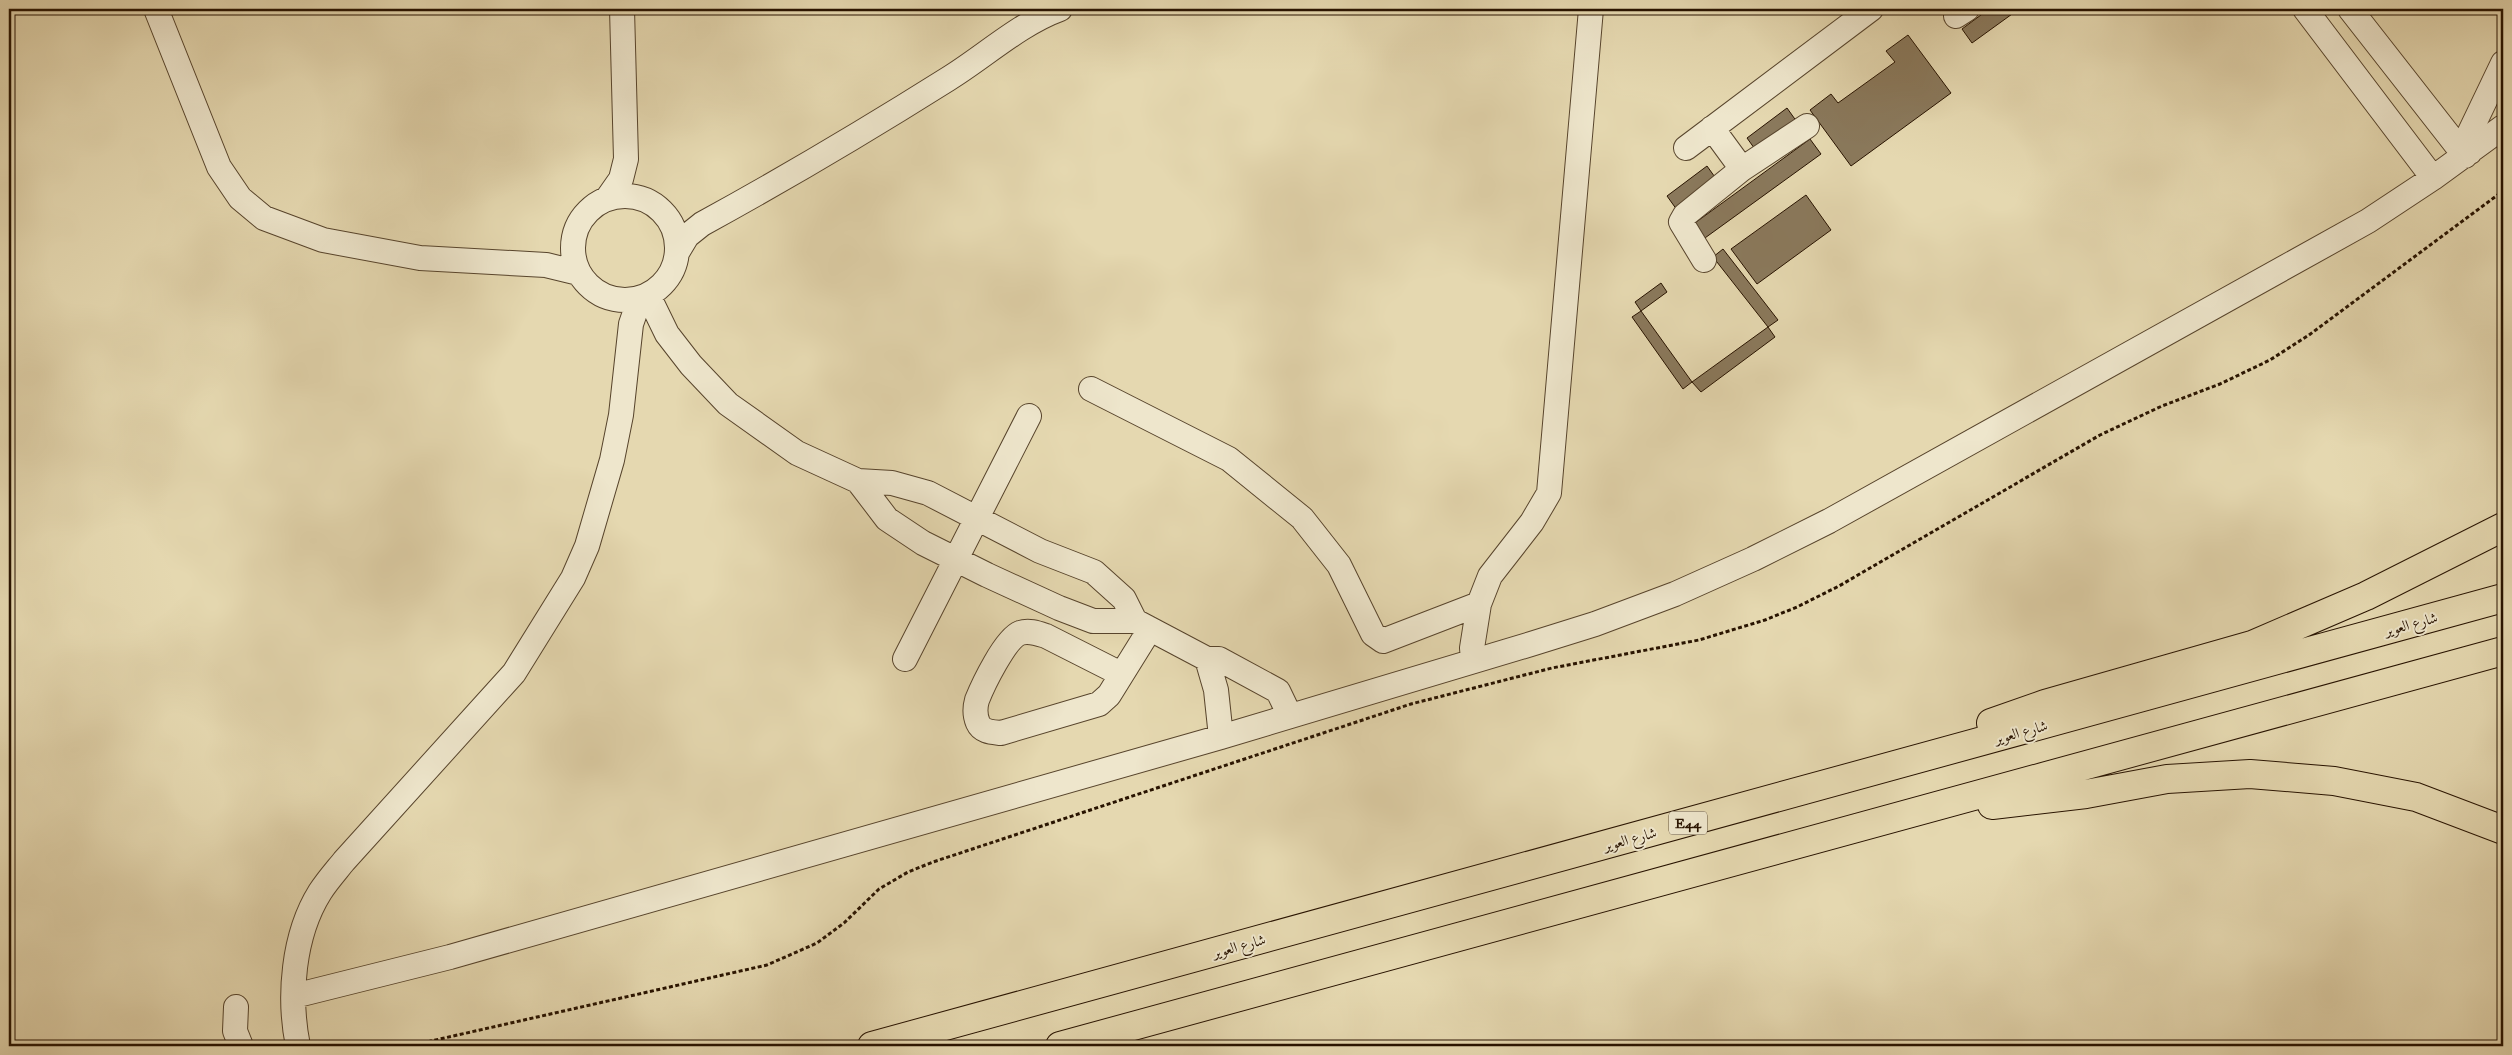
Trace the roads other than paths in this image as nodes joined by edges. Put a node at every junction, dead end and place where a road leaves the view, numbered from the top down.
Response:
1 (156, 9) edge
2 (622, 9) edge
3 (1591, 9) edge
4 (1871, 9) edge
5 (2305, 9) edge
6 (2350, 9) edge
7 (1049, 12) edge
8 (2390, 62) junction
9 (2503, 63) edge
10 (2360, 84) junction
11 (1807, 126) dead end
12 (2503, 127) edge
13 (1712, 128) junction
14 (1686, 148) dead end
15 (2468, 154) junction
16 (626, 159) junction
17 (1742, 169) junction
18 (2433, 178) junction
19 (754, 196) junction
20 (641, 198) junction
21 (607, 199) junction
22 (668, 218) junction
23 (573, 236) junction
24 (678, 251) junction
25 (1704, 260) dead end
26 (496, 261) junction
27 (579, 273) junction
28 (607, 297) junction
29 (644, 297) junction
30 (628, 362) junction
31 (1091, 389) dead end
32 (1030, 416) dead end
33 (858, 481) junction
34 (976, 518) junction
35 (2503, 526) edge
36 (956, 559) junction
37 (2503, 598) edge
38 (1479, 604) junction
39 (1143, 625) junction
40 (2503, 652) edge
41 (905, 659) dead end
42 (1207, 659) junction
43 (1472, 660) junction
44 (1121, 674) junction
45 (1290, 716) junction
46 (1221, 737) junction
47 (1917, 760) junction
48 (1914, 813) junction
49 (2503, 830) edge
50 (294, 996) junction
51 (236, 1007) dead end
52 (240, 1046) edge
53 (298, 1046) edge
54 (872, 1046) edge
55 (1060, 1046) edge

1 - 26 lane
2 - 16 lane
3 - 38 lane
4 - 13 lane
5 - 10 lane
6 - 8 lane
7 - 19 lane
8 - 10 lane
8 - 15 lane
9 - 15 lane
10 - 18 lane
11 - 17 lane
12 - 15 lane
13 - 14 lane
13 - 17 lane
15 - 18 lane
16 - 20 lane
16 - 21 lane
17 - 25 lane
18 - 43 lane
19 - 22 lane
19 - 24 lane
20 - 21 lane
20 - 22 lane
21 - 23 lane
22 - 24 lane
23 - 26 lane
23 - 27 lane
24 - 29 lane
26 - 27 lane
27 - 28 lane
28 - 29 lane
28 - 30 lane
29 - 30 lane
29 - 33 lane
30 - 50 lane
31 - 38 lane
32 - 34 lane
33 - 34 lane
33 - 36 lane
34 - 36 lane
34 - 39 lane
35 - 47 highway
36 - 39 lane
36 - 41 lane
37 - 47 highway, شارع العوير / E44
38 - 43 lane
39 - 42 lane
39 - 44 lane
40 - 48 highway
42 - 45 lane
42 - 46 lane
43 - 45 lane
44 - 44 lane
45 - 46 lane
46 - 50 lane
47 - 54 highway, شارع العوير / E44
48 - 49 highway
48 - 55 highway
50 - 53 lane
51 - 52 lane

